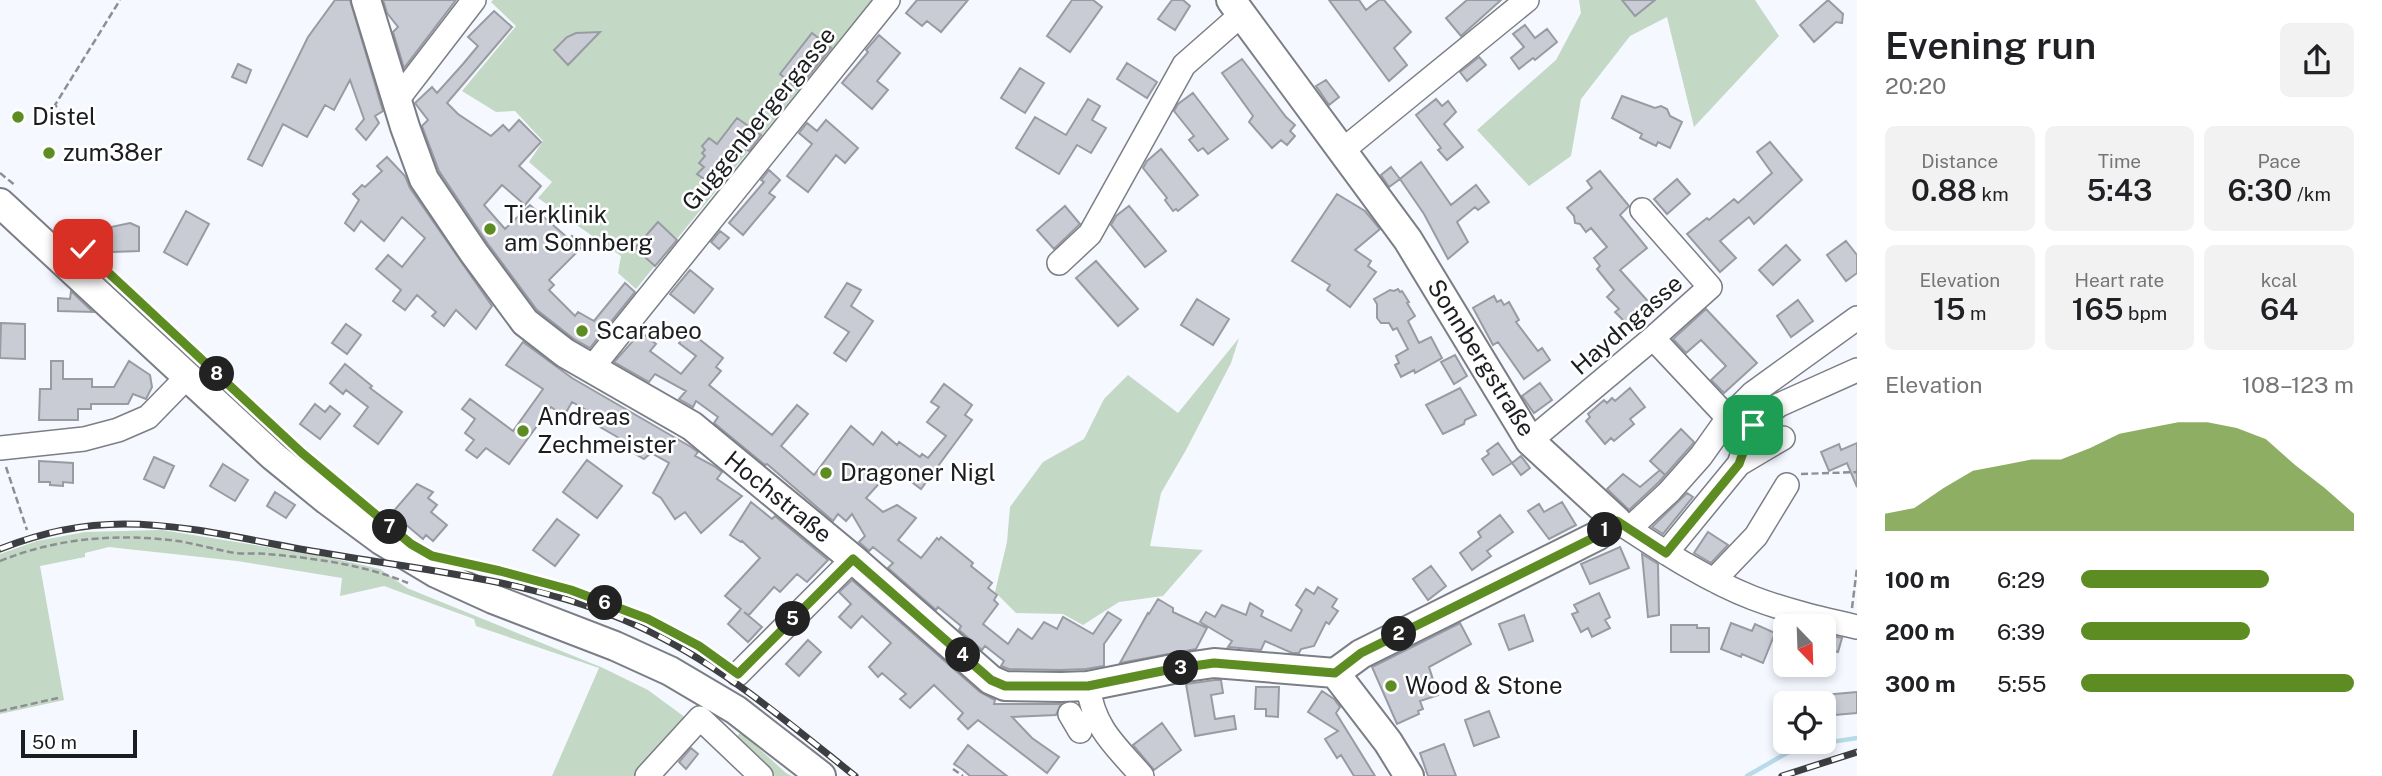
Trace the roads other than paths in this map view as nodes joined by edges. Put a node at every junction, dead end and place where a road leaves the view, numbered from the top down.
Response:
1 (366, 0) edge
2 (474, 0) edge
3 (888, 0) edge
4 (1527, 0) edge
5 (1237, 7) edge
6 (397, 100) junction
7 (1343, 150) junction
8 (10, 197) edge
9 (1642, 210) dead end
10 (1059, 263) dead end
11 (1857, 318) edge
12 (1653, 338) junction
13 (592, 369) junction
14 (1857, 370) edge
15 (187, 377) junction
16 (1728, 418) junction
17 (1783, 438) dead end
18 (1530, 441) junction
19 (2, 455) edge
20 (1739, 464) junction
21 (1787, 485) road end
22 (1623, 525) junction
23 (1666, 553) junction
24 (853, 559) junction
25 (1714, 580) junction
26 (1854, 626) edge
27 (1335, 673) junction
28 (738, 674) road end
29 (1073, 704) junction
30 (647, 776) edge
31 (761, 776) edge
32 (821, 776) edge
33 (1142, 776) edge
34 (1409, 776) edge

1 - 6 main road, Hochstraße
2 - 6 street
3 - 13 street, Guggenbergergasse
4 - 7 street
5 - 7 main road, Sonnbergstraße
5 - 10 street
6 - 13 main road, Hochstraße
7 - 18 main road, Sonnbergstraße
8 - 15 main road
9 - 12 street, Haydngasse
11 - 16 street
12 - 16 street
12 - 18 street, Haydngasse
13 - 24 main road, Hochstraße
14 - 20 street
15 - 19 street
15 - 32 main road
16 - 22 street
17 - 20 street
18 - 22 main road, Sonnbergstraße
20 - 23 street
21 - 25 street
22 - 23 street, Sonnbergstraße
22 - 27 main road
23 - 25 street, Sonnbergstraße
24 - 28 street
24 - 29 main road, Hochstraße
25 - 26 street, Sonnbergstraße
27 - 29 main road, Hochstraße
27 - 34 main road
29 - 33 street
30 - 31 street

